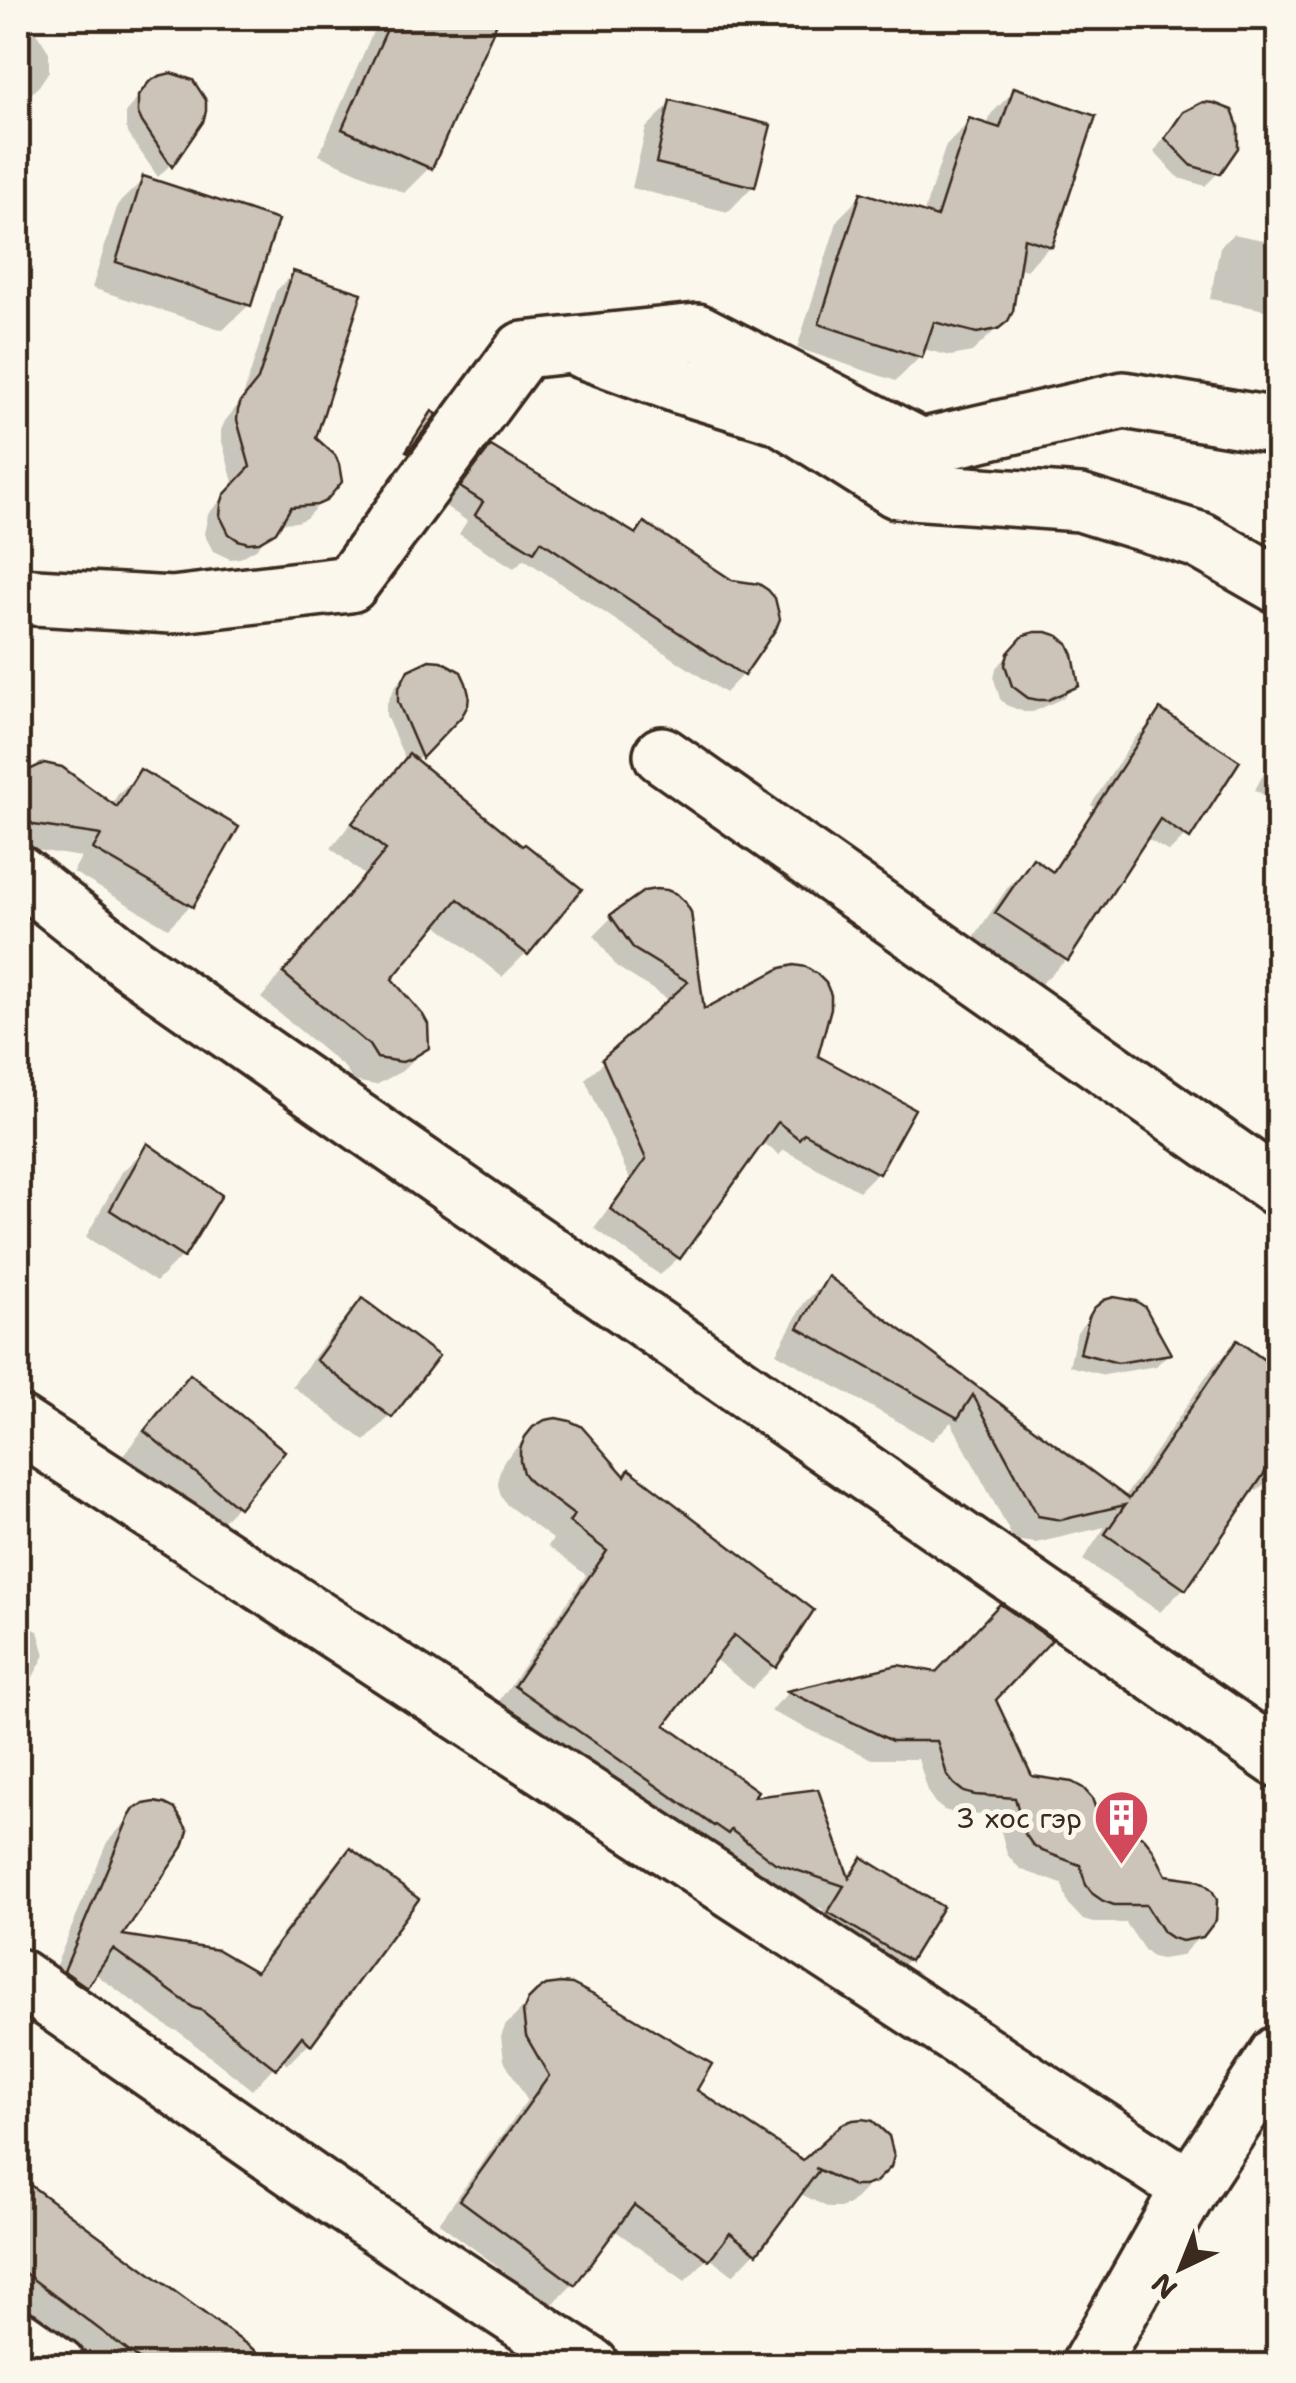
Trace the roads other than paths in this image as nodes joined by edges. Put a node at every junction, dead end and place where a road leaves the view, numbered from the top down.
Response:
1 (566, 344) junction
2 (1278, 426) edge
3 (1278, 585) edge
4 (18, 596) edge
5 (662, 756) dead end
6 (18, 873) edge
7 (1278, 1188) edge
8 (18, 1424) edge
9 (1278, 1759) edge
10 (18, 1977) edge
11 (1278, 2054) edge
12 (1190, 2188) junction
13 (18, 2338) edge
14 (58, 2366) edge
15 (591, 2366) edge
16 (1089, 2366) edge

1 - 2 street
1 - 3 street
1 - 4 street
5 - 7 street
6 - 9 street
8 - 12 street
10 - 15 street
11 - 12 street
12 - 16 street
13 - 14 street

